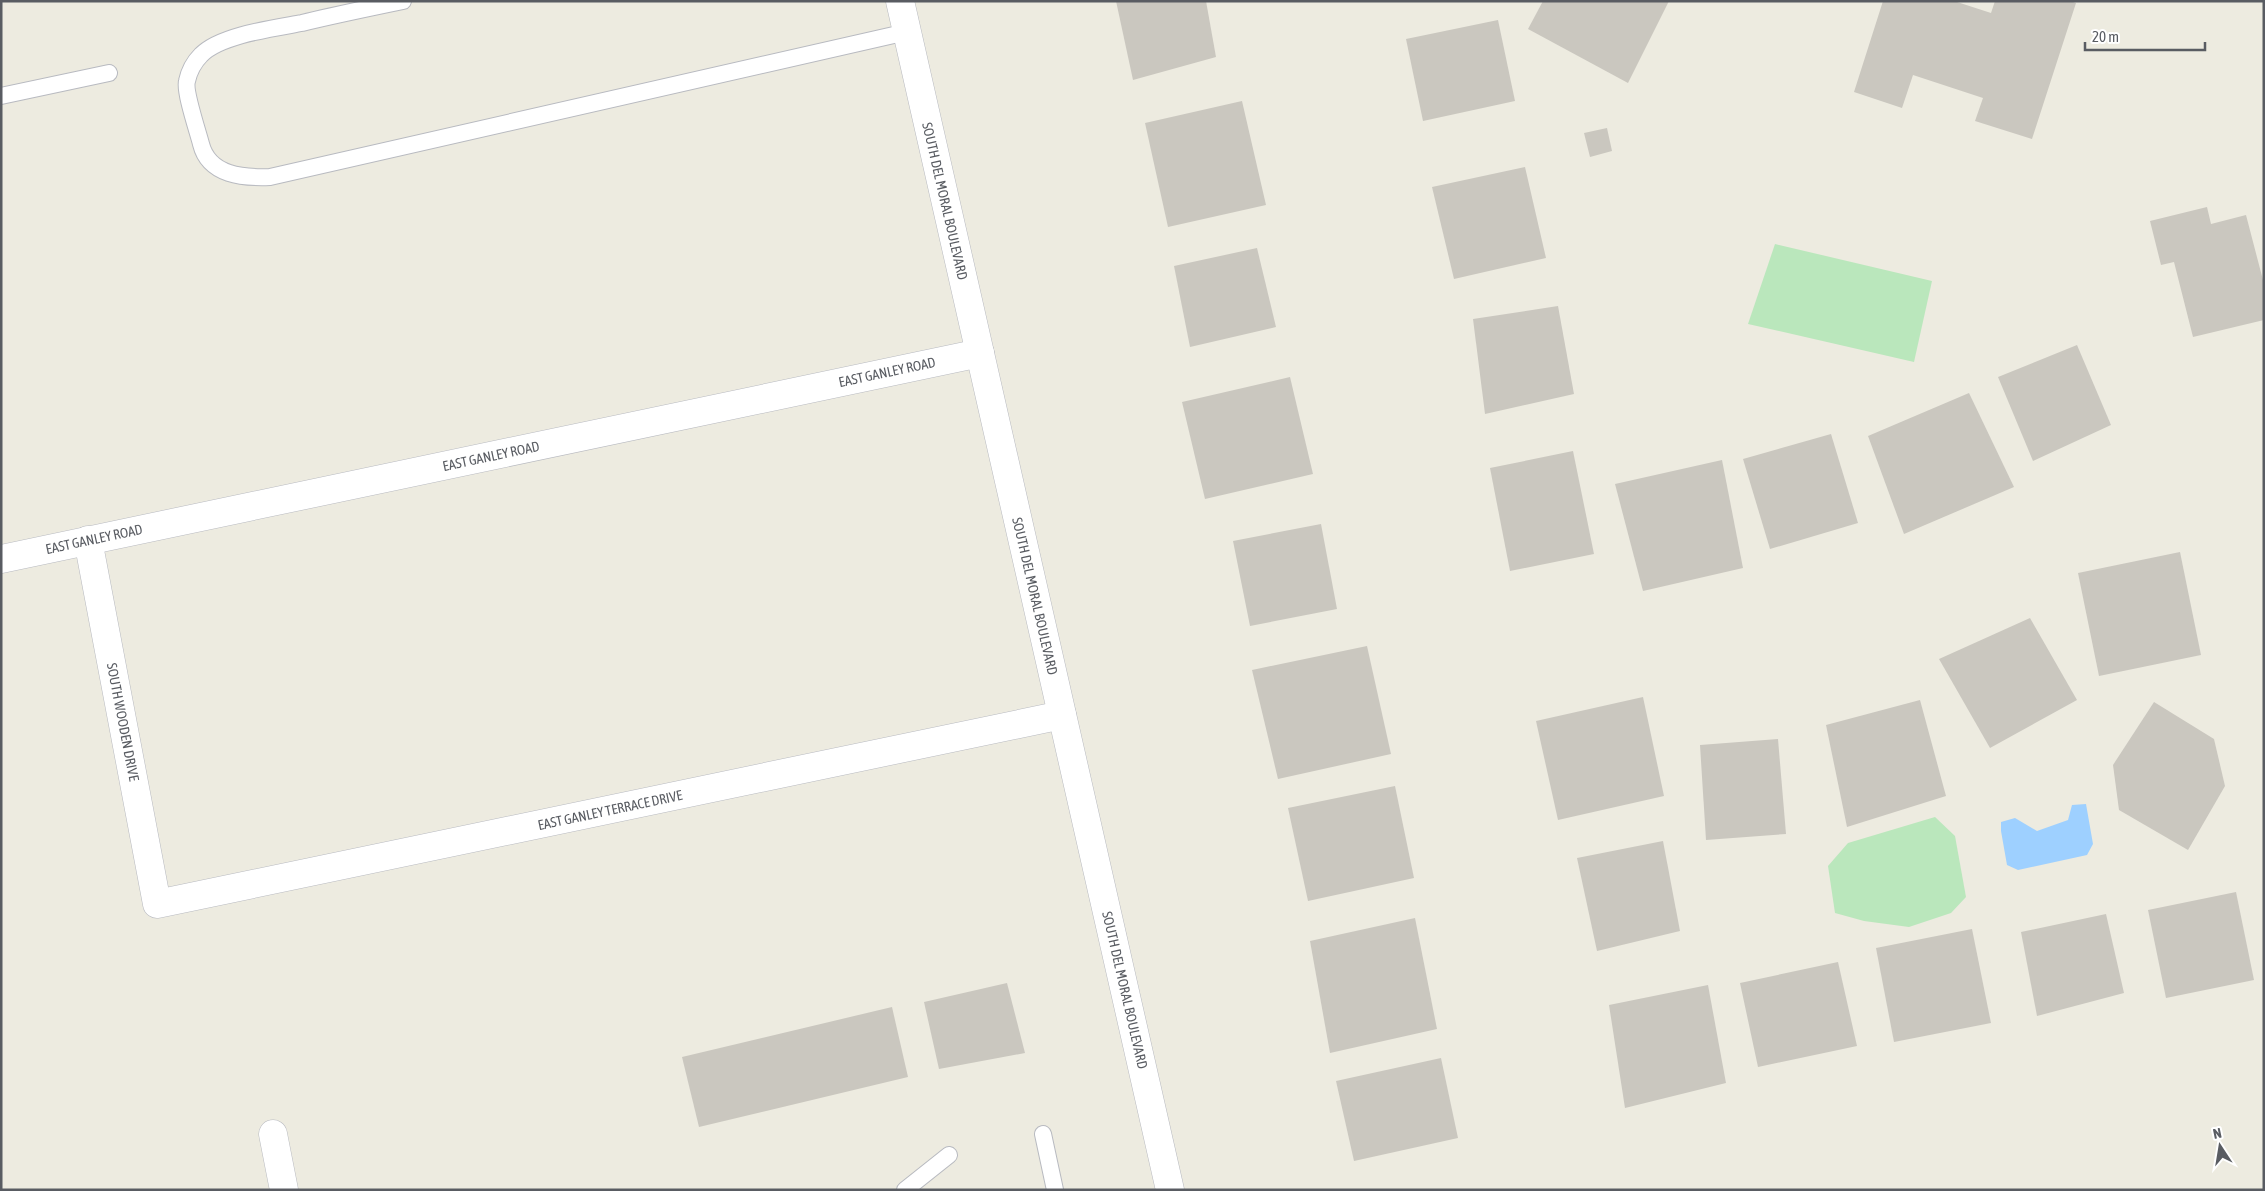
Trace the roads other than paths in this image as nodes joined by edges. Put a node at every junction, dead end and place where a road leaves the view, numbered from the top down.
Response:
1 (402, 1) edge
2 (900, 1) edge
3 (907, 32) junction
4 (109, 73) dead end
5 (1, 96) edge
6 (980, 353) junction
7 (88, 540) junction
8 (1, 559) edge
9 (1062, 715) junction
10 (157, 904) joint
11 (273, 1134) dead end
12 (1043, 1134) dead end
13 (949, 1155) dead end
14 (284, 1190) edge
15 (905, 1190) edge
16 (1055, 1190) edge
17 (1170, 1190) edge

1 - 3 lane
2 - 3 street, SOUTH DEL MORAL BOULEVARD
3 - 6 street, SOUTH DEL MORAL BOULEVARD
4 - 5 lane
6 - 7 street, EAST GANLEY ROAD
6 - 9 street, SOUTH DEL MORAL BOULEVARD
7 - 8 street, EAST GANLEY ROAD
7 - 10 street, SOUTH WOODEN DRIVE
9 - 10 street, EAST GANLEY TERRACE DRIVE
9 - 17 street, SOUTH DEL MORAL BOULEVARD
11 - 14 street
12 - 16 lane
13 - 15 lane

